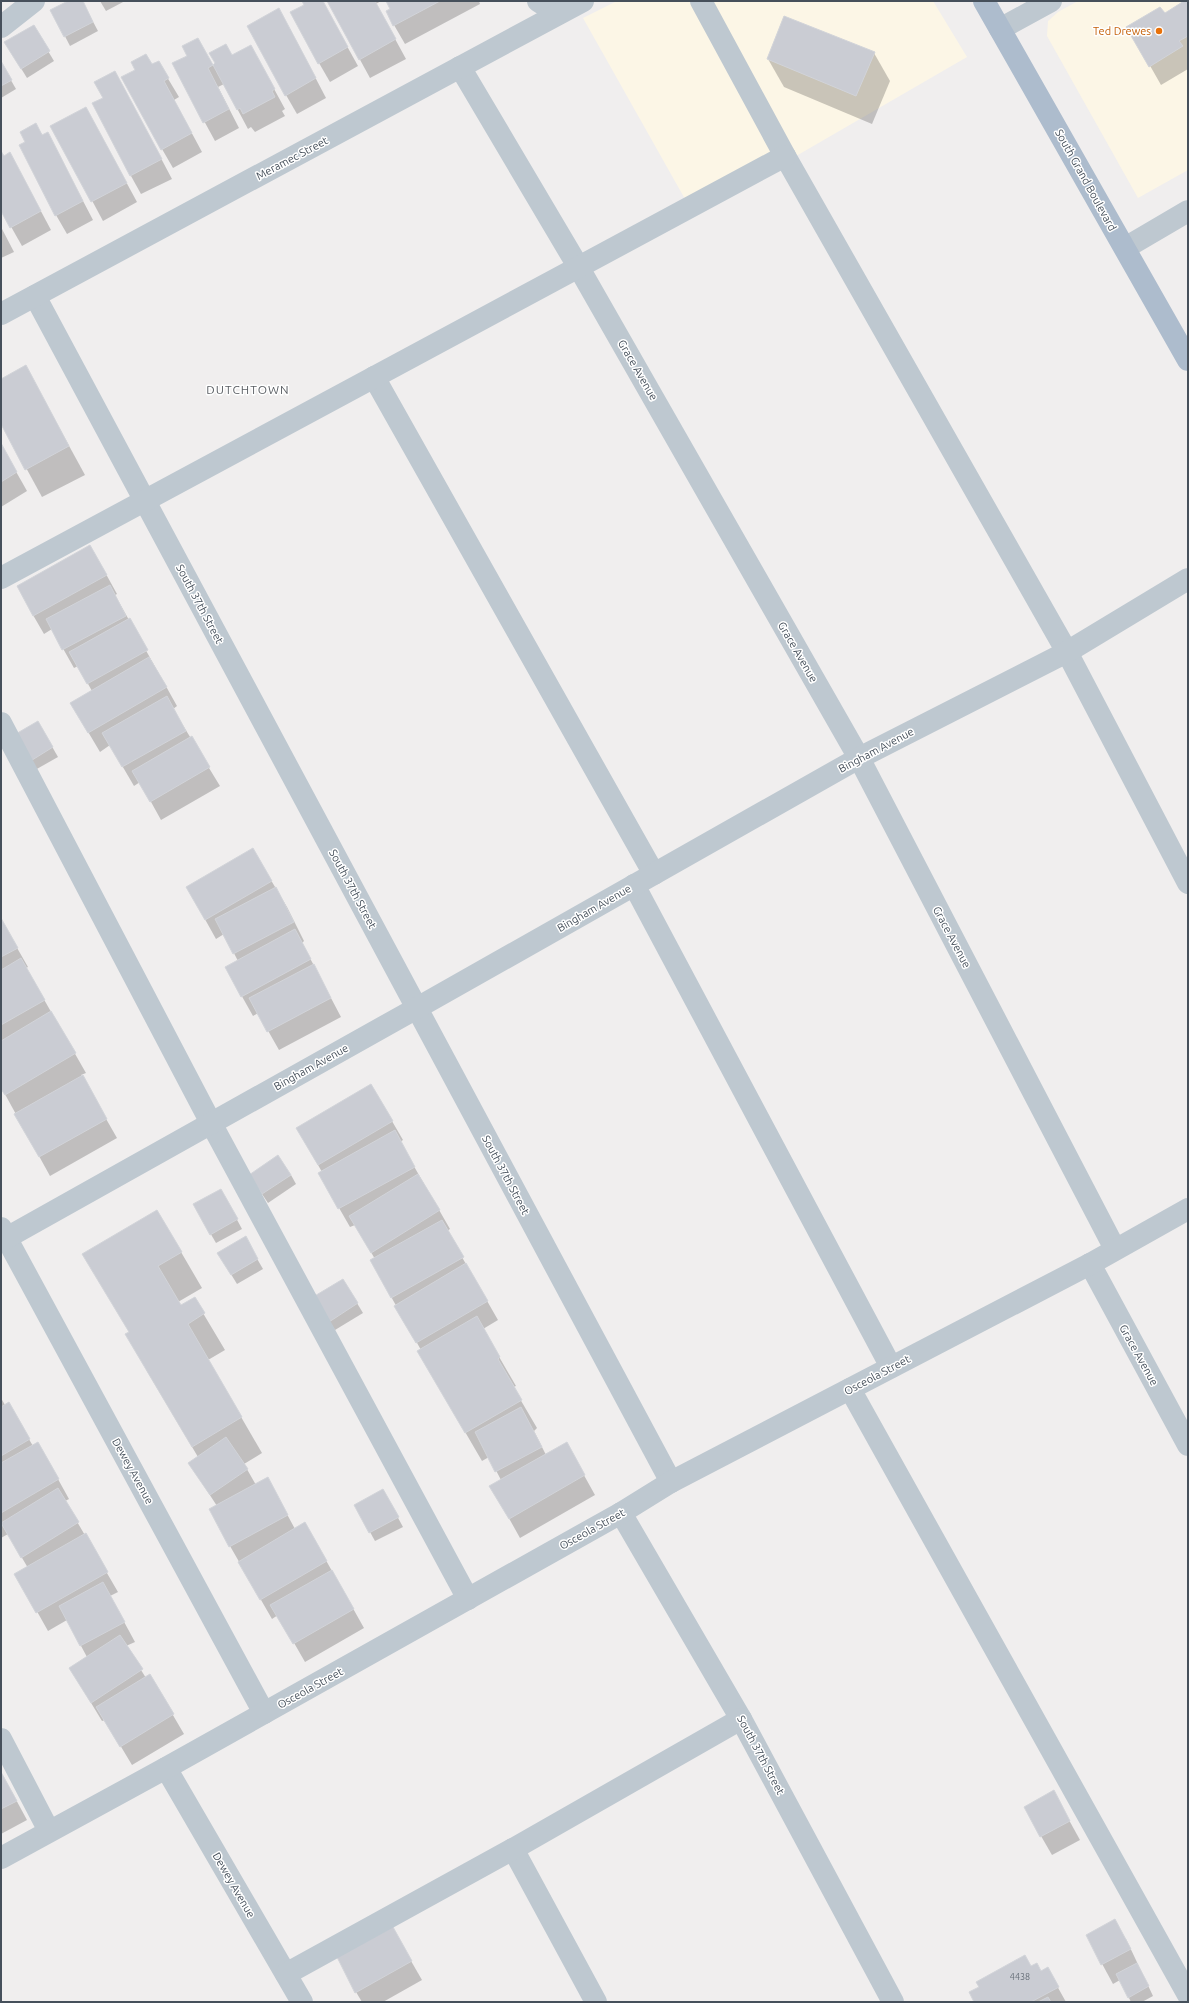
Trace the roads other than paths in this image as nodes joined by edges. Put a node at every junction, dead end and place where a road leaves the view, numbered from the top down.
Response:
1 (34, 1) edge
2 (538, 1) edge
3 (583, 1) edge
4 (701, 1) edge
5 (984, 1) edge
6 (1051, 1) edge
7 (558, 14) junction
8 (1, 27) edge
9 (1000, 29) junction
10 (460, 67) junction
11 (785, 156) junction
12 (1188, 211) edge
13 (1125, 248) junction
14 (579, 268) junction
15 (35, 296) junction
16 (1, 314) edge
17 (1188, 360) edge
18 (374, 378) junction
19 (144, 500) junction
20 (1, 578) edge
21 (1188, 579) edge
22 (1067, 652) junction
23 (1, 723) edge
24 (859, 758) junction
25 (654, 874) junction
26 (1188, 883) edge
27 (634, 885) junction
28 (417, 1008) junction
29 (211, 1123) junction
30 (1188, 1209) edge
31 (3, 1236) edge
32 (1115, 1249) junction
33 (1090, 1264) junction
34 (891, 1367) junction
35 (850, 1389) junction
36 (1188, 1445) edge
37 (671, 1482) junction
38 (621, 1513) junction
39 (468, 1599) junction
40 (264, 1713) junction
41 (741, 1719) junction
42 (1, 1739) edge
43 (166, 1768) junction
44 (49, 1831) junction
45 (513, 1849) junction
46 (1, 1858) edge
47 (286, 1974) junction
48 (1188, 1995) edge
49 (302, 2002) edge
50 (596, 2002) edge
51 (893, 2002) edge

1 - 8 street
2 - 7 street
3 - 7 street, Meramec Street
4 - 11 street
5 - 9 main road, South Grand Boulevard
6 - 9 street
7 - 10 street, Meramec Street
9 - 13 main road, South Grand Boulevard
10 - 14 street, Grace Avenue
10 - 15 street, Meramec Street
11 - 14 street
11 - 22 street
12 - 13 street
13 - 17 main road, South Grand Boulevard
14 - 18 street
14 - 24 street, Grace Avenue
15 - 16 street, Meramec Street
15 - 19 street, South 37th Street
18 - 19 street
18 - 25 street
19 - 20 street
19 - 28 street, South 37th Street
21 - 22 street, Bingham Avenue
22 - 24 street, Bingham Avenue
22 - 26 street
23 - 29 street
24 - 25 street, Bingham Avenue
24 - 32 street, Grace Avenue
25 - 27 street, Bingham Avenue
27 - 28 street, Bingham Avenue
27 - 34 street
28 - 29 street, Bingham Avenue
28 - 37 street, South 37th Street
29 - 31 street, Bingham Avenue
29 - 39 street
30 - 32 street, Osceola Street
31 - 40 street, Dewey Avenue
32 - 33 street, Osceola Street
33 - 34 street, Osceola Street
33 - 36 street, Grace Avenue
34 - 35 street, Osceola Street
35 - 37 street, Osceola Street
35 - 48 street
37 - 38 street, Osceola Street
38 - 39 street, Osceola Street
38 - 41 street, South 37th Street
39 - 40 street, Osceola Street
40 - 43 street, Osceola Street
41 - 45 street
41 - 51 street, South 37th Street
42 - 44 street
43 - 44 street, Osceola Street
43 - 47 street, Dewey Avenue
44 - 46 street, Osceola Street
45 - 47 street
45 - 50 street
47 - 49 street, Dewey Avenue

